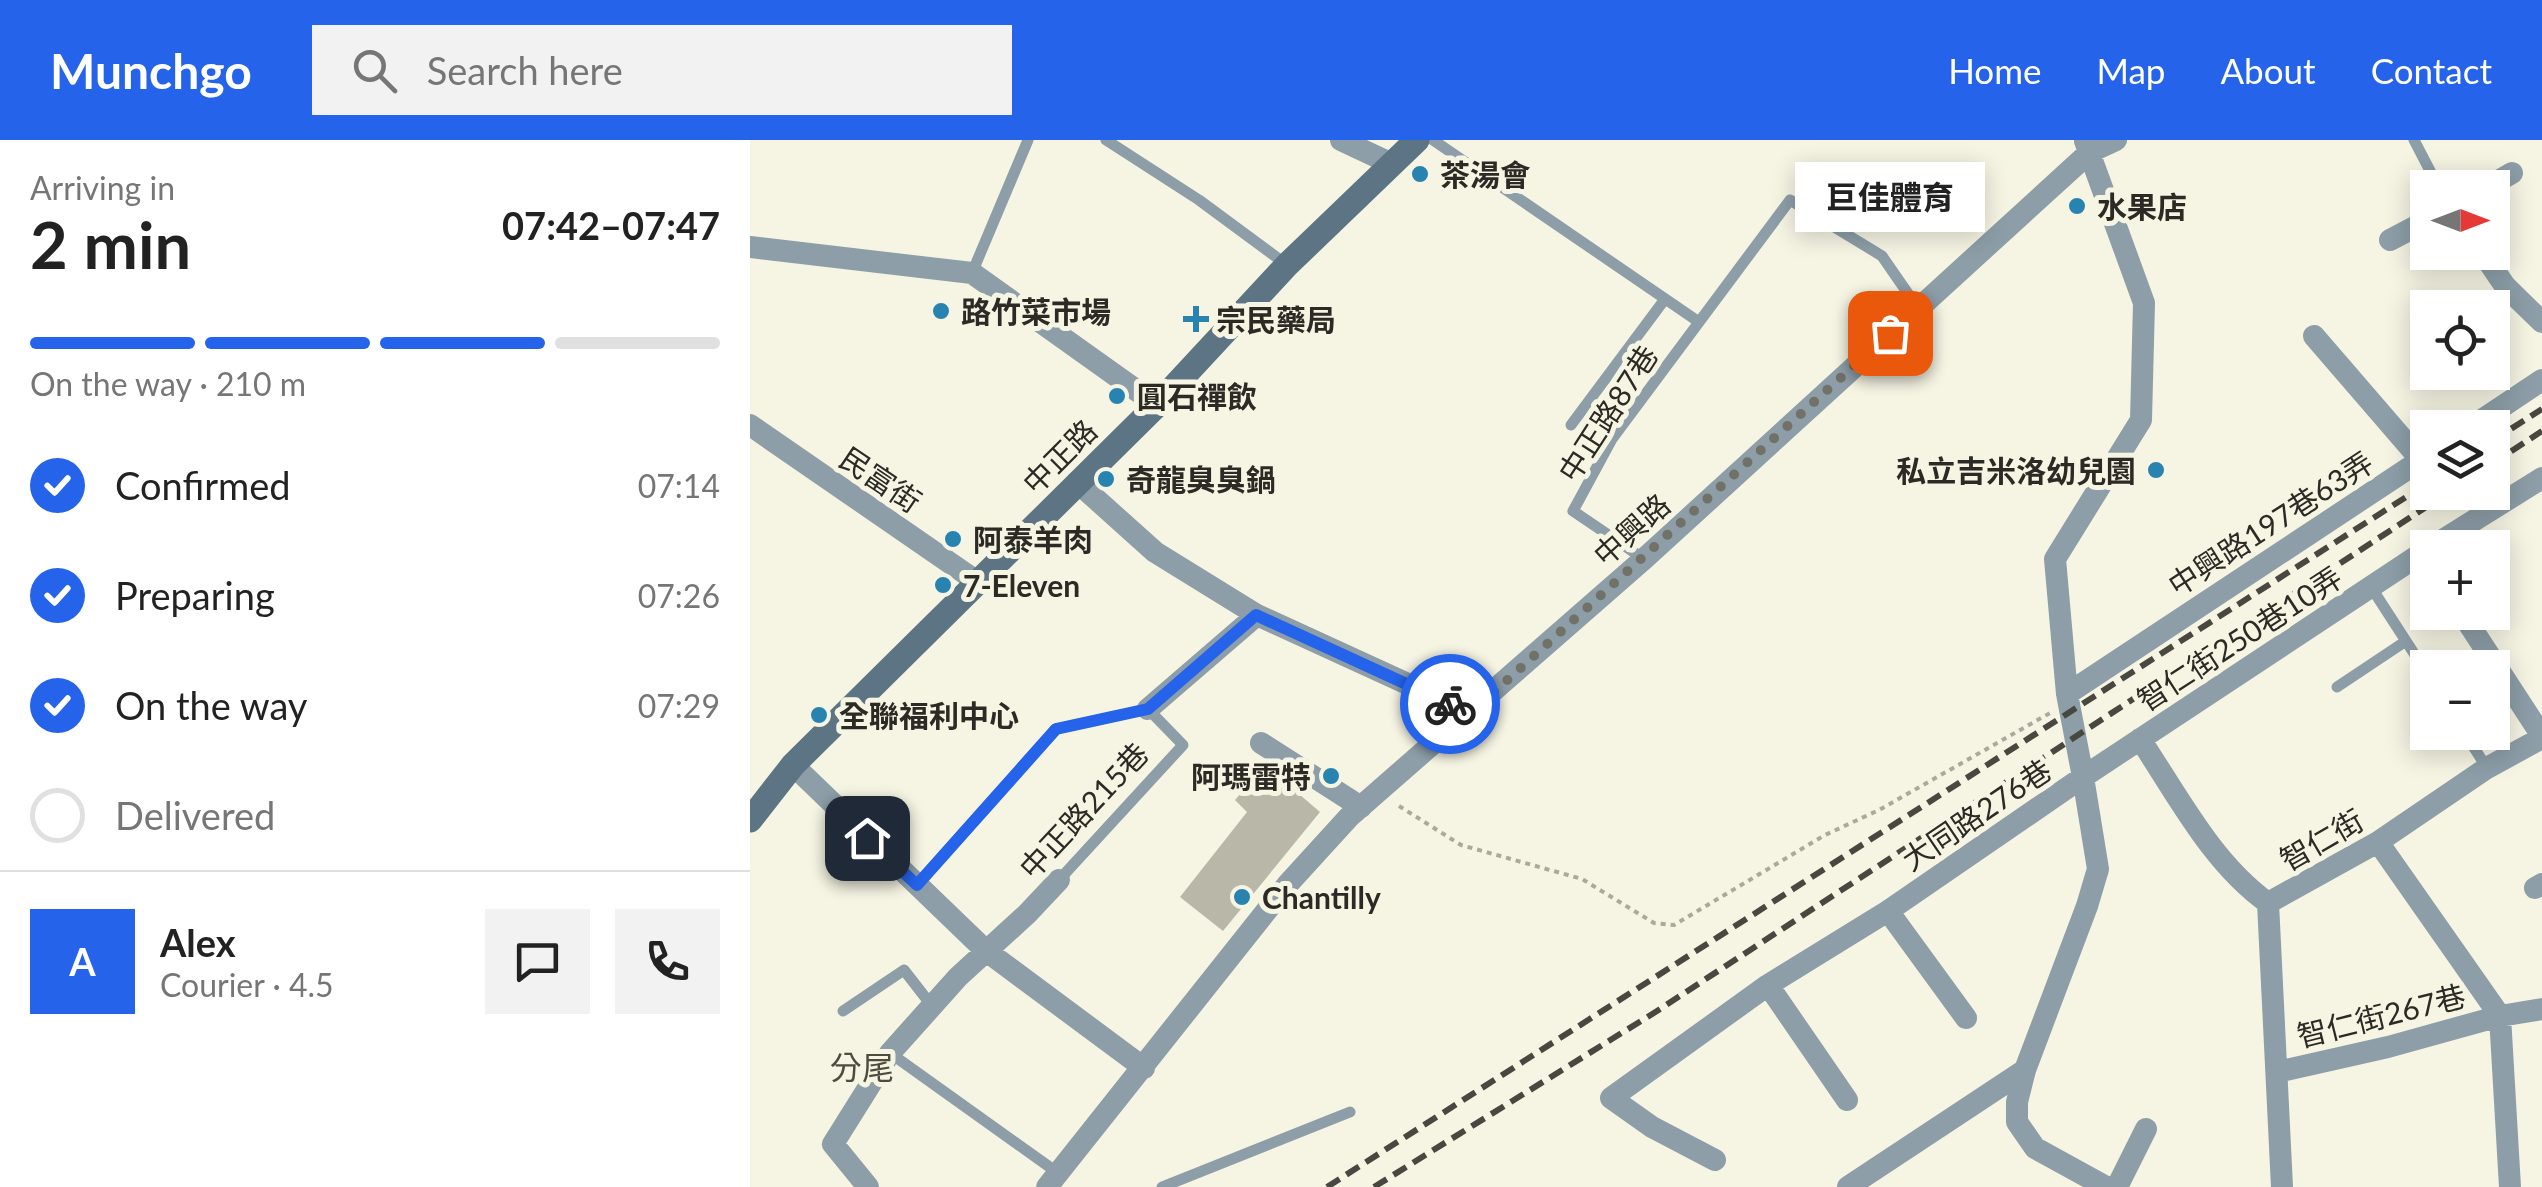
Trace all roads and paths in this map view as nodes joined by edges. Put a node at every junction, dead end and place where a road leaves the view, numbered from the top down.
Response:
1 (1028, 140) edge
2 (1106, 140) edge
3 (1341, 140) edge
4 (1417, 140) edge
5 (1434, 140) edge
6 (2116, 140) edge
7 (2414, 140) edge
8 (2088, 146) edge
9 (1392, 164) junction
10 (2430, 170) edge
11 (2410, 229) edge
12 (2390, 240) dead end
13 (750, 248) edge
14 (1287, 265) junction
15 (2494, 270) edge
16 (972, 273) junction
17 (1665, 299) junction
18 (1918, 308) junction
19 (1699, 322) junction
20 (2542, 322) edge
21 (2314, 336) dead end
22 (2542, 380) edge
23 (1157, 406) junction
24 (2497, 410) edge
25 (1571, 425) dead end
26 (750, 426) edge
27 (2410, 442) edge
28 (2410, 467) edge
29 (2542, 478) edge
30 (1077, 482) junction
31 (2462, 530) edge
32 (1644, 559) junction
33 (2410, 563) edge
34 (979, 582) junction
35 (2370, 587) junction
36 (1256, 615) junction
37 (2473, 630) edge
38 (2406, 642) junction
39 (2411, 650) edge
40 (2338, 687) dead end
41 (2068, 698) junction
42 (1148, 709) junction
43 (1471, 713) junction
44 (2542, 737) edge
45 (2140, 739) junction
46 (1261, 743) dead end
47 (2476, 750) edge
48 (793, 766) junction
49 (2487, 768) junction
50 (2083, 778) junction
51 (1369, 800) junction
52 (750, 820) edge
53 (2378, 842) junction
54 (1059, 880) joint
55 (917, 885) junction
56 (2268, 903) junction
57 (1888, 911) junction
58 (985, 950) junction
59 (1768, 985) junction
60 (932, 1006) junction
61 (2542, 1008) edge
62 (843, 1011) dead end
63 (2500, 1016) junction
64 (1966, 1018) dead end
65 (890, 1054) junction
66 (1144, 1068) junction
67 (2025, 1070) junction
68 (2277, 1072) junction
69 (1847, 1100) dead end
70 (1350, 1112) dead end
71 (2146, 1130) dead end
72 (1715, 1160) dead end
73 (1052, 1180) edge
74 (868, 1187) edge
75 (1162, 1187) edge
76 (1848, 1187) edge
77 (2106, 1187) edge
78 (2117, 1187) edge
79 (2282, 1187) edge
80 (2510, 1187) edge

1 - 16 lane
2 - 14 lane
3 - 9 street
4 - 9 street, 中正路
5 - 17 lane
6 - 8 street, 中興路
7 - 10 lane
8 - 18 street, 中興路
8 - 41 street
9 - 14 street, 中正路
11 - 12 street
13 - 16 street
14 - 23 street, 中正路
15 - 20 street
16 - 23 street
17 - 19 lane
17 - 25 lane, 中正路87巷
18 - 19 lane, 中正路87巷
18 - 32 street, 中興路
19 - 32 lane, 中正路87巷
21 - 27 street, 中興路197巷63弄
22 - 24 street
23 - 30 street, 中正路
26 - 34 street, 民富街
28 - 41 street, 中興路197巷63弄
29 - 31 street, 智仁街250巷10弄
30 - 34 street, 中正路
30 - 36 street
32 - 43 street, 中興路
33 - 35 street, 智仁街250巷10弄
34 - 48 street, 中正路
35 - 38 lane
35 - 45 street, 智仁街250巷10弄
36 - 42 street
36 - 43 street
37 - 44 street
38 - 39 lane
38 - 40 lane
41 - 50 street
41 - 51 path
42 - 54 lane, 中正路215巷
42 - 55 lane, 中正路215巷
43 - 51 street, 中興路
44 - 49 street, 智仁街
45 - 50 street, 智仁街250巷10弄
45 - 56 street
46 - 51 street
47 - 49 lane
48 - 52 street, 中正路
48 - 55 street
49 - 53 street, 智仁街
50 - 57 street, 大同路276巷
50 - 67 street, 大同路276巷
51 - 66 street, 中興路
53 - 56 street, 智仁街
53 - 63 street
54 - 58 street, 中正路215巷
55 - 58 street
56 - 68 street, 智仁街
57 - 59 street, 大同路276巷
57 - 64 street
58 - 60 street, 中正路215巷
58 - 66 street
59 - 69 street
59 - 72 street, 大同路276巷
60 - 62 lane
60 - 65 street, 中正路215巷
61 - 63 street, 智仁街267巷
63 - 68 street, 智仁街267巷
63 - 80 street
65 - 73 lane
65 - 74 street, 中正路215巷
66 - 73 street
67 - 76 street
67 - 77 street, 大同路276巷
68 - 79 street, 智仁街
70 - 75 lane
71 - 78 street

